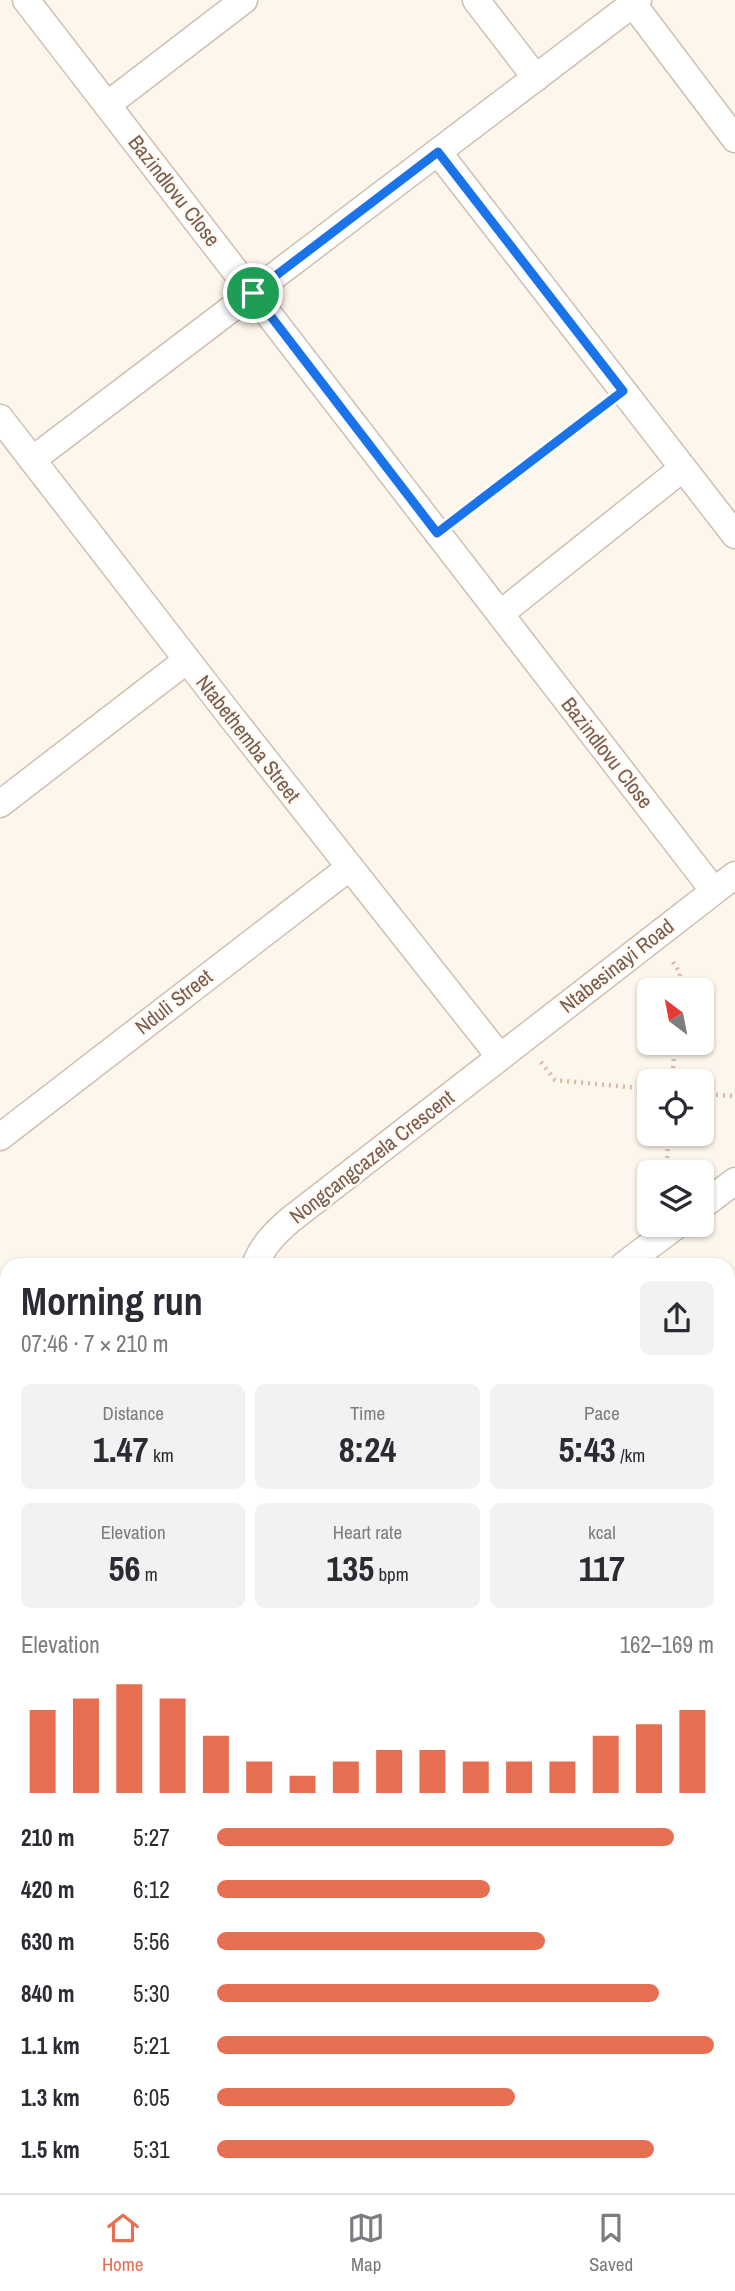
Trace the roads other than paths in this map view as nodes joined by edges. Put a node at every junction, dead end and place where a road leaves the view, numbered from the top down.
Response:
1 (26, 0) edge
2 (244, 0) edge
3 (476, 0) edge
4 (636, 2) edge
5 (536, 78) junction
6 (107, 105) junction
7 (735, 139) edge
8 (438, 152) junction
9 (253, 293) junction
10 (0, 418) edge
11 (32, 460) junction
12 (683, 468) junction
13 (735, 535) edge
14 (500, 614) junction
15 (187, 660) junction
16 (0, 804) edge
17 (349, 867) junction
18 (725, 883) edge
19 (500, 1057) junction
20 (0, 1137) edge
21 (735, 1181) edge
22 (714, 1197) edge
23 (661, 1237) edge
24 (258, 1258) edge
25 (633, 1258) edge

1 - 6 street, Bazindlovu Close
2 - 6 street
3 - 5 street
4 - 5 street
4 - 7 street
5 - 8 street
6 - 9 street, Bazindlovu Close
8 - 9 street
8 - 12 street
9 - 11 street
9 - 14 street, Bazindlovu Close
10 - 11 street, Ntabethemba Street
11 - 15 street, Ntabethemba Street
12 - 13 street
12 - 14 street
14 - 18 street, Bazindlovu Close
15 - 16 street
15 - 17 street, Ntabethemba Street
17 - 19 street, Ntabethemba Street
17 - 20 street, Nduli Street
18 - 19 street, Ntabesinayi Road
19 - 24 street, Nongcangcazela Crescent
21 - 22 street
23 - 25 street

